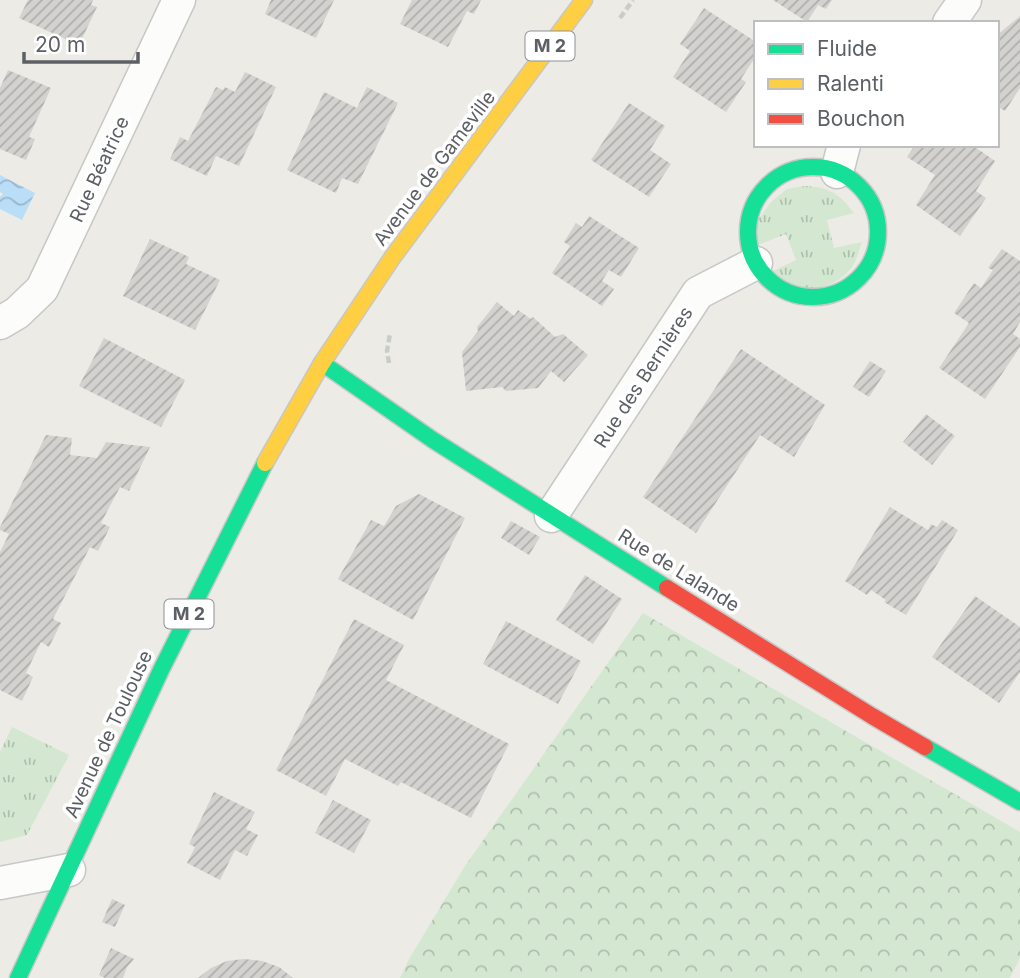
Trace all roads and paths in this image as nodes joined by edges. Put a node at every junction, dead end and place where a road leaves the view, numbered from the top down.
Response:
1 (179, 0) edge
2 (584, 0) edge
3 (965, 0) edge
4 (950, 21) edge
5 (841, 158) edge
6 (756, 262) junction
7 (0, 322) edge
8 (391, 332) dead end
9 (322, 363) junction
10 (390, 368) dead end
11 (551, 516) junction
12 (1020, 802) edge
13 (69, 870) junction
14 (0, 883) edge
15 (18, 978) edge

1 - 7 street, Rue Béatrice
2 - 9 street, Avenue de Gameville / M 2
3 - 4 street
5 - 6 street
5 - 6 street
6 - 11 street, Rue des Bernières
8 - 10 path
9 - 11 street, Rue de Lalande
9 - 13 street, Avenue de Toulouse / M 2
11 - 12 street, Rue de Lalande
13 - 14 street
13 - 15 street, Avenue de Toulouse / M 2

